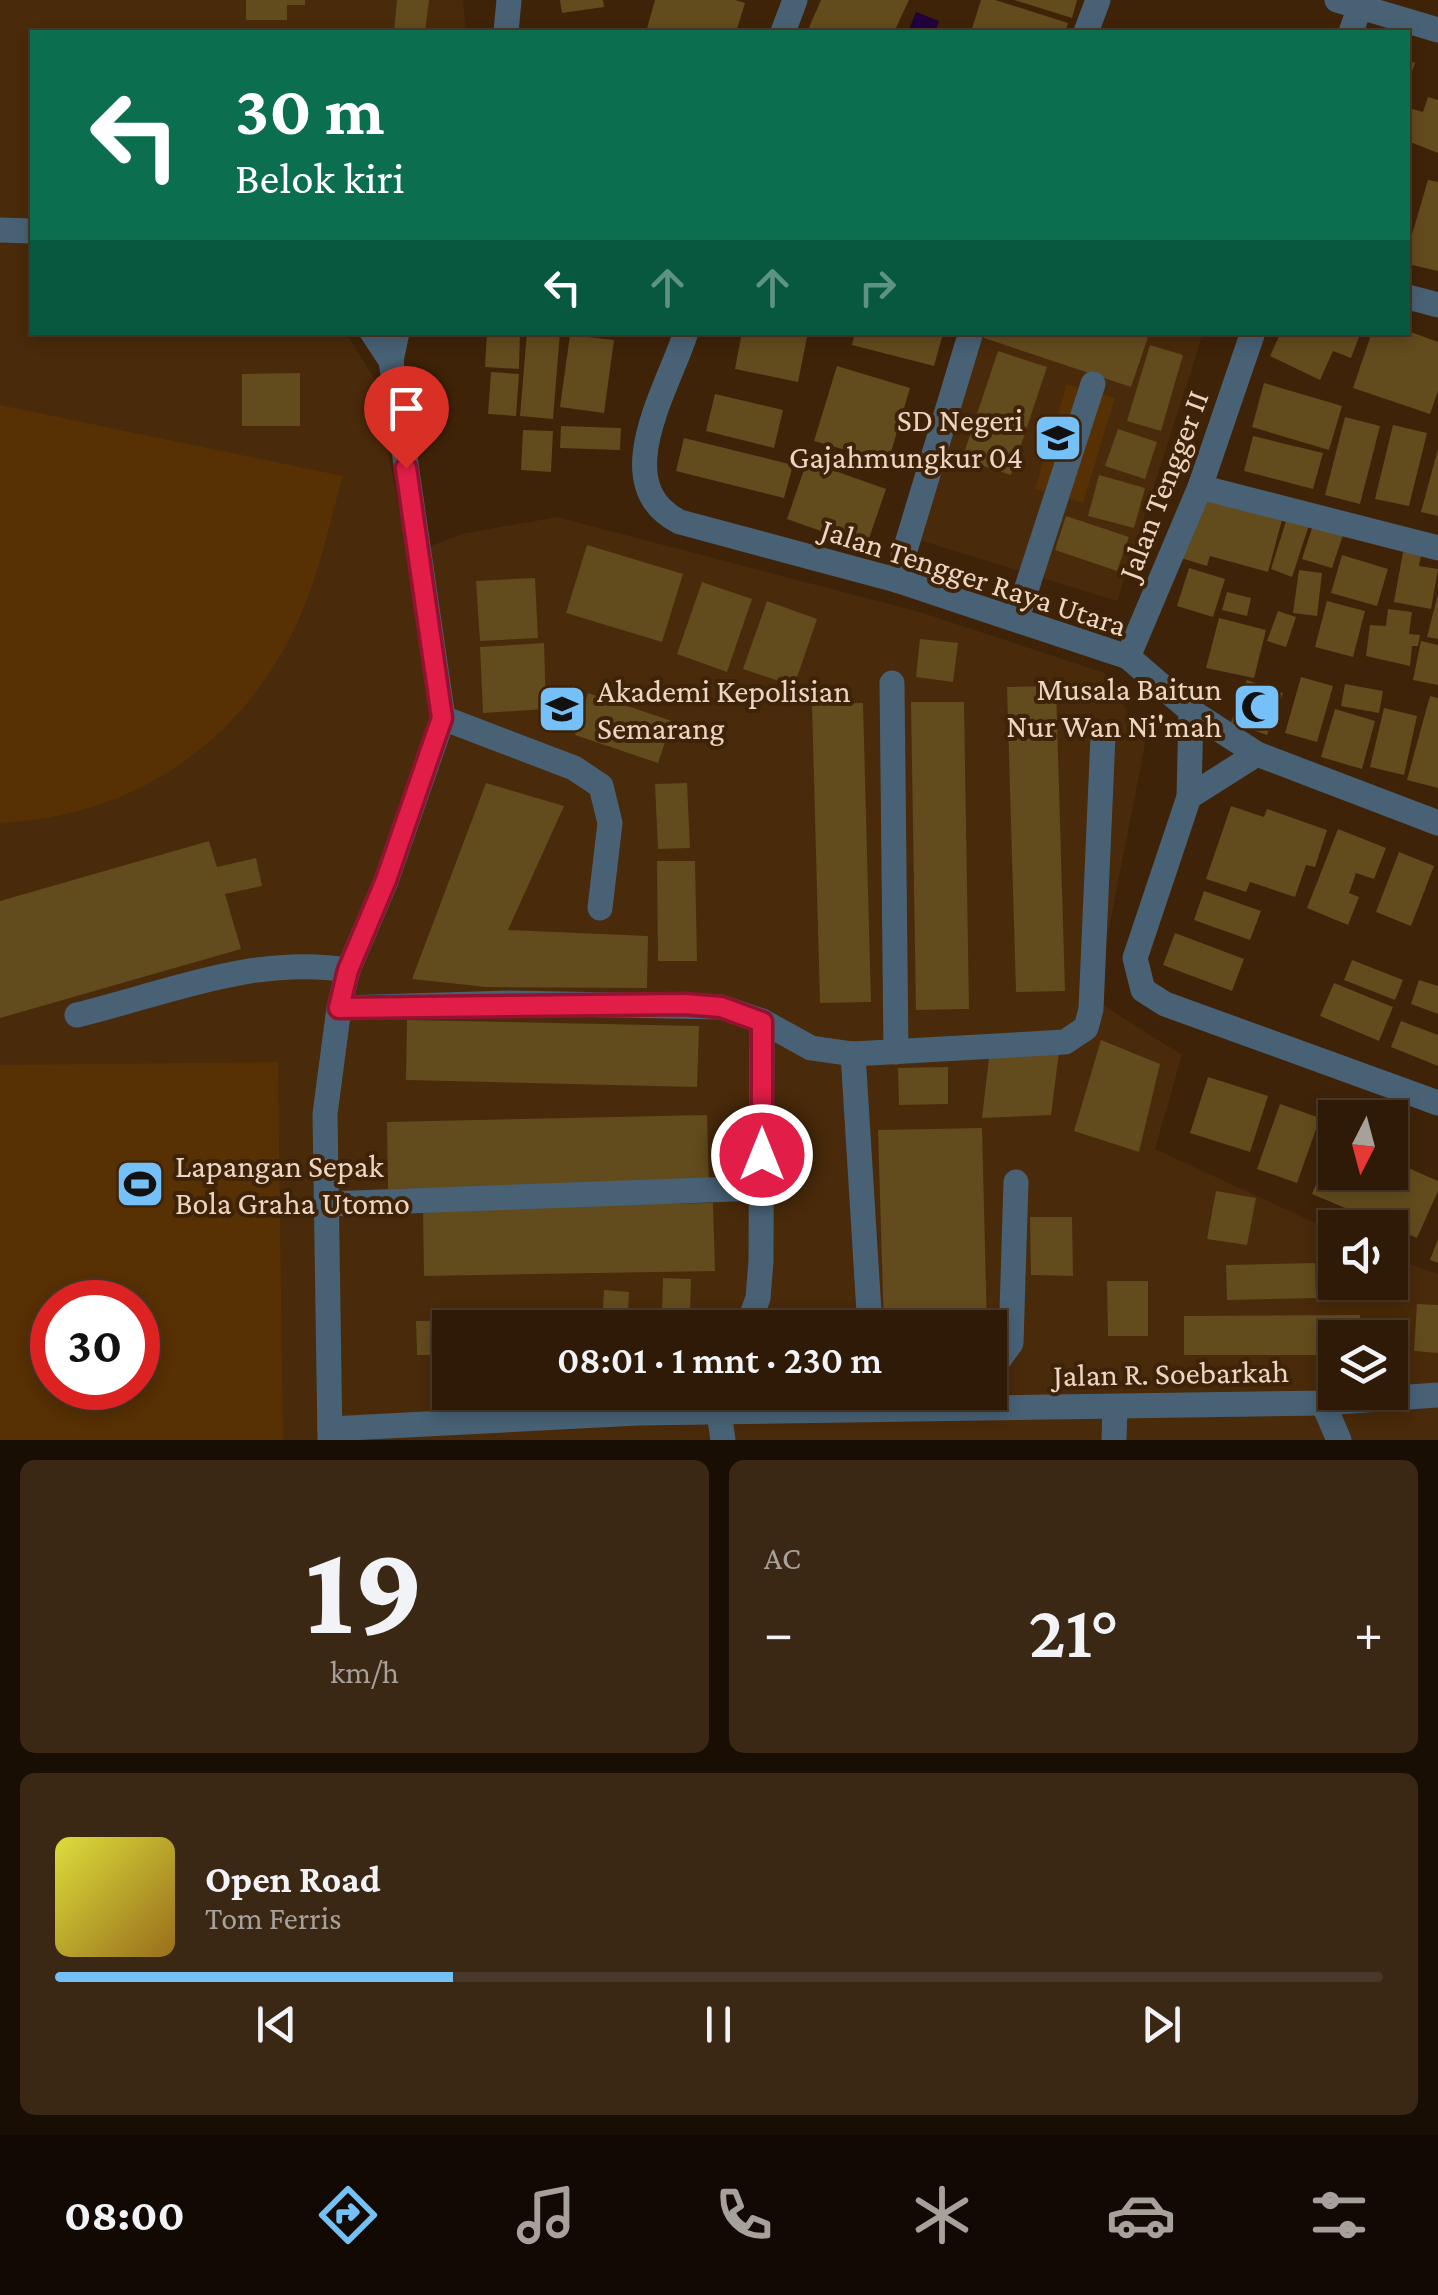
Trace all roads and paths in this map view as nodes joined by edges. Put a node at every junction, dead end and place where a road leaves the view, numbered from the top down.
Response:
1 (509, 0) edge
2 (795, 0) edge
3 (1098, 0) edge
4 (1349, 14) edge
5 (506, 30) edge
6 (783, 30) edge
7 (1087, 30) edge
8 (1438, 30) edge
9 (0, 230) edge
10 (30, 231) edge
11 (1410, 298) edge
12 (1438, 305) edge
13 (374, 335) edge
14 (396, 335) edge
15 (685, 335) edge
16 (970, 335) edge
17 (1252, 335) edge
18 (391, 361) junction
19 (1092, 384) dead end
20 (1200, 486) junction
21 (1438, 548) edge
22 (896, 580) junction
23 (1017, 618) junction
24 (1128, 657) junction
25 (892, 683) dead end
26 (1190, 711) junction
27 (442, 718) junction
28 (1104, 736) dead end
29 (1257, 754) junction
30 (1189, 798) junction
31 (1438, 822) edge
32 (600, 908) dead end
33 (348, 970) junction
34 (339, 1008) junction
35 (77, 1015) dead end
36 (762, 1022) junction
37 (896, 1052) junction
38 (852, 1054) junction
39 (1438, 1103) edge
40 (1016, 1182) dead end
41 (762, 1188) junction
42 (326, 1204) junction
43 (754, 1310) edge
44 (869, 1310) edge
45 (1007, 1348) edge
46 (1438, 1395) edge
47 (1408, 1397) edge
48 (1318, 1403) edge
49 (1007, 1406) edge
50 (1115, 1407) junction
51 (612, 1410) edge
52 (719, 1410) edge
53 (1326, 1410) edge
54 (330, 1435) edge
55 (723, 1440) edge
56 (1114, 1440) edge
57 (1339, 1440) edge

1 - 5 street
2 - 6 street
3 - 7 street
4 - 8 street
9 - 10 street
11 - 12 street
13 - 18 street
14 - 18 street
15 - 22 street, Jalan Tengger Raya Utara
16 - 22 street
17 - 20 street, Jalan Tengger II
18 - 27 street
19 - 23 street
20 - 21 street
20 - 24 street, Jalan Tengger II
22 - 23 street, Jalan Tengger Raya Utara
23 - 24 street, Jalan Tengger Raya Utara
24 - 26 street, Jalan Tengger Raya Utara
25 - 37 street
26 - 29 street, Jalan Tengger Raya Utara
26 - 30 street
27 - 32 street
27 - 33 street
28 - 37 street
29 - 30 street
29 - 31 street, Jalan Tengger Raya Utara
30 - 39 street
33 - 34 street
33 - 35 street
34 - 36 street
34 - 42 street
36 - 38 street
36 - 41 street
37 - 38 street
38 - 44 street
40 - 45 street
41 - 42 street
41 - 43 street
42 - 54 street
46 - 47 street
48 - 50 street, Jalan R. Soebarkah
49 - 50 street, Jalan R. Soebarkah
50 - 56 street
51 - 54 street, Jalan R. Soebarkah
52 - 55 street
53 - 57 street, Jalan R. Soebarkah

